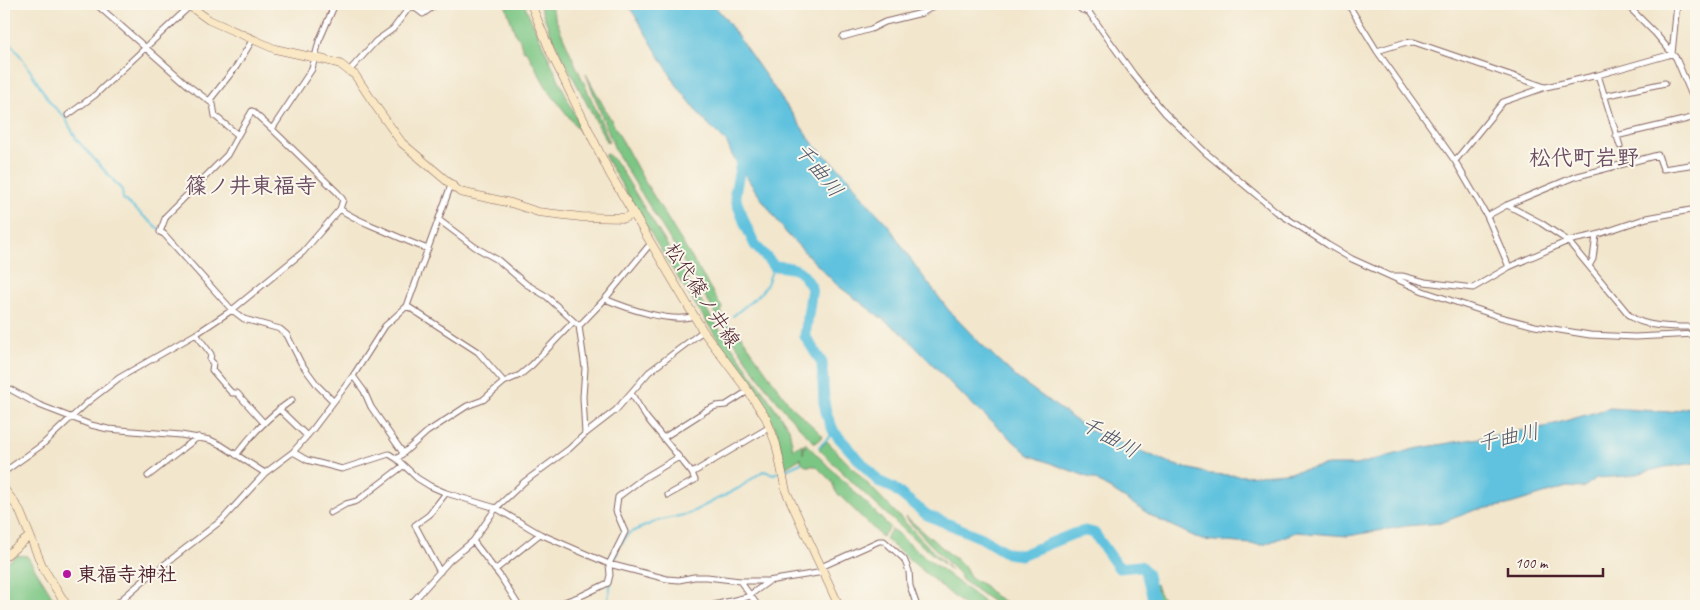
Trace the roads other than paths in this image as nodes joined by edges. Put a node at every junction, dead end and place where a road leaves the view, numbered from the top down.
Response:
1 (96, 4) edge
2 (335, 4) edge
3 (411, 4) edge
4 (437, 4) edge
5 (531, 4) edge
6 (938, 4) edge
7 (1075, 4) edge
8 (1083, 4) edge
9 (1090, 4) edge
10 (1348, 4) edge
11 (1677, 4) edge
12 (188, 5) edge
13 (1628, 5) edge
14 (1088, 12) junction
15 (843, 37) dead end
16 (253, 40) junction
17 (145, 47) junction
18 (1377, 51) junction
19 (1672, 54) junction
20 (316, 58) junction
21 (349, 71) junction
22 (1598, 75) junction
23 (1664, 83) dead end
24 (1546, 87) junction
25 (1604, 96) junction
26 (209, 101) junction
27 (1696, 106) edge
28 (68, 115) dead end
29 (1696, 117) edge
30 (272, 129) junction
31 (238, 135) junction
32 (1616, 136) junction
33 (1620, 146) dead end
34 (1455, 160) junction
35 (1696, 164) edge
36 (451, 185) junction
37 (1507, 204) junction
38 (340, 209) junction
39 (1696, 209) edge
40 (634, 214) junction
41 (1487, 216) junction
42 (439, 220) junction
43 (1596, 235) junction
44 (1568, 241) junction
45 (651, 243) junction
46 (428, 249) junction
47 (1588, 266) junction
48 (1509, 267) junction
49 (1388, 276) junction
50 (605, 299) junction
51 (407, 306) junction
52 (232, 310) junction
53 (694, 316) junction
54 (573, 322) junction
55 (579, 326) junction
56 (1696, 327) edge
57 (703, 331) junction
58 (196, 334) junction
59 (1696, 334) edge
60 (353, 376) junction
61 (504, 382) junction
62 (5, 388) edge
63 (748, 391) junction
64 (631, 393) junction
65 (292, 400) dead end
66 (333, 401) junction
67 (279, 409) junction
68 (71, 419) junction
69 (264, 423) junction
70 (770, 427) junction
71 (585, 434) junction
72 (307, 436) junction
73 (198, 437) junction
74 (663, 438) junction
75 (293, 452) junction
76 (404, 453) junction
77 (236, 454) junction
78 (679, 457) junction
79 (397, 459) junction
80 (403, 466) junction
81 (4, 472) edge
82 (265, 473) junction
83 (692, 474) junction
84 (148, 476) dead end
85 (4, 489) edge
86 (446, 493) junction
87 (668, 495) dead end
88 (496, 508) junction
89 (330, 513) dead end
90 (540, 534) junction
91 (30, 536) junction
92 (473, 541) junction
93 (4, 558) edge
94 (609, 564) junction
95 (822, 569) junction
96 (495, 570) junction
97 (440, 572) junction
98 (740, 581) junction
99 (768, 581) junction
100 (751, 596) junction
101 (67, 606) edge
102 (114, 606) edge
103 (409, 606) edge
104 (519, 606) edge
105 (553, 606) edge
106 (710, 606) edge
107 (758, 606) edge
108 (839, 606) edge
109 (917, 606) edge

1 - 17 street
2 - 20 street
3 - 4 street
3 - 21 street
5 - 40 street, 松代篠ノ井線
6 - 15 street
7 - 14 street
8 - 14 street
9 - 14 street
10 - 18 street
11 - 19 street
12 - 16 street
12 - 17 street
13 - 19 street
14 - 49 street
16 - 20 street
16 - 26 street
17 - 26 street
17 - 28 street
18 - 24 street
18 - 34 street
19 - 22 street
19 - 27 street
20 - 21 street
20 - 30 street
21 - 36 street
22 - 24 street
22 - 25 street
23 - 25 street
24 - 34 street
25 - 32 street
26 - 31 street
29 - 32 street
30 - 31 street
30 - 38 street
31 - 52 street
32 - 33 street
34 - 41 street
35 - 37 street
36 - 40 street
36 - 42 street
37 - 41 street
37 - 44 street
38 - 46 street
38 - 52 street
39 - 43 street
40 - 45 street, 松代篠ノ井線
41 - 48 street
42 - 46 street
42 - 54 street
43 - 44 street
43 - 47 street
44 - 47 street
44 - 48 street
45 - 50 street
45 - 53 street, 松代篠ノ井線
46 - 51 street
47 - 56 street
48 - 49 street
49 - 59 street
50 - 53 street
50 - 55 street
51 - 60 street
51 - 61 street
52 - 58 street
52 - 66 street
53 - 57 street, 松代篠ノ井線
54 - 55 street
54 - 61 street
55 - 71 street
57 - 63 street, 松代篠ノ井線
57 - 64 street
58 - 68 street
58 - 69 street
60 - 66 street
60 - 76 street
61 - 76 street
62 - 68 street
63 - 70 street, 松代篠ノ井線
63 - 74 street
64 - 71 street
64 - 74 street
65 - 67 street
66 - 72 street
67 - 69 street
67 - 72 street
68 - 73 street
68 - 81 street
69 - 77 street
70 - 83 street
70 - 95 street, 松代篠ノ井線
71 - 88 street
72 - 75 street
73 - 77 street
73 - 84 street
74 - 78 street
75 - 79 street
75 - 82 street
76 - 79 street
77 - 82 street
78 - 83 street
78 - 94 street
79 - 80 street
80 - 86 street
80 - 89 street
82 - 102 street
83 - 87 street
85 - 91 street
86 - 88 street
86 - 97 street
88 - 90 street
88 - 92 street
90 - 94 street
90 - 96 street
91 - 93 street
91 - 101 street
92 - 96 street
92 - 97 street
94 - 98 street
94 - 105 street
95 - 99 street
95 - 108 street, 松代篠ノ井線
95 - 109 street
96 - 104 street
97 - 103 street
98 - 99 street
98 - 100 street
99 - 100 street
100 - 106 street
100 - 107 street

